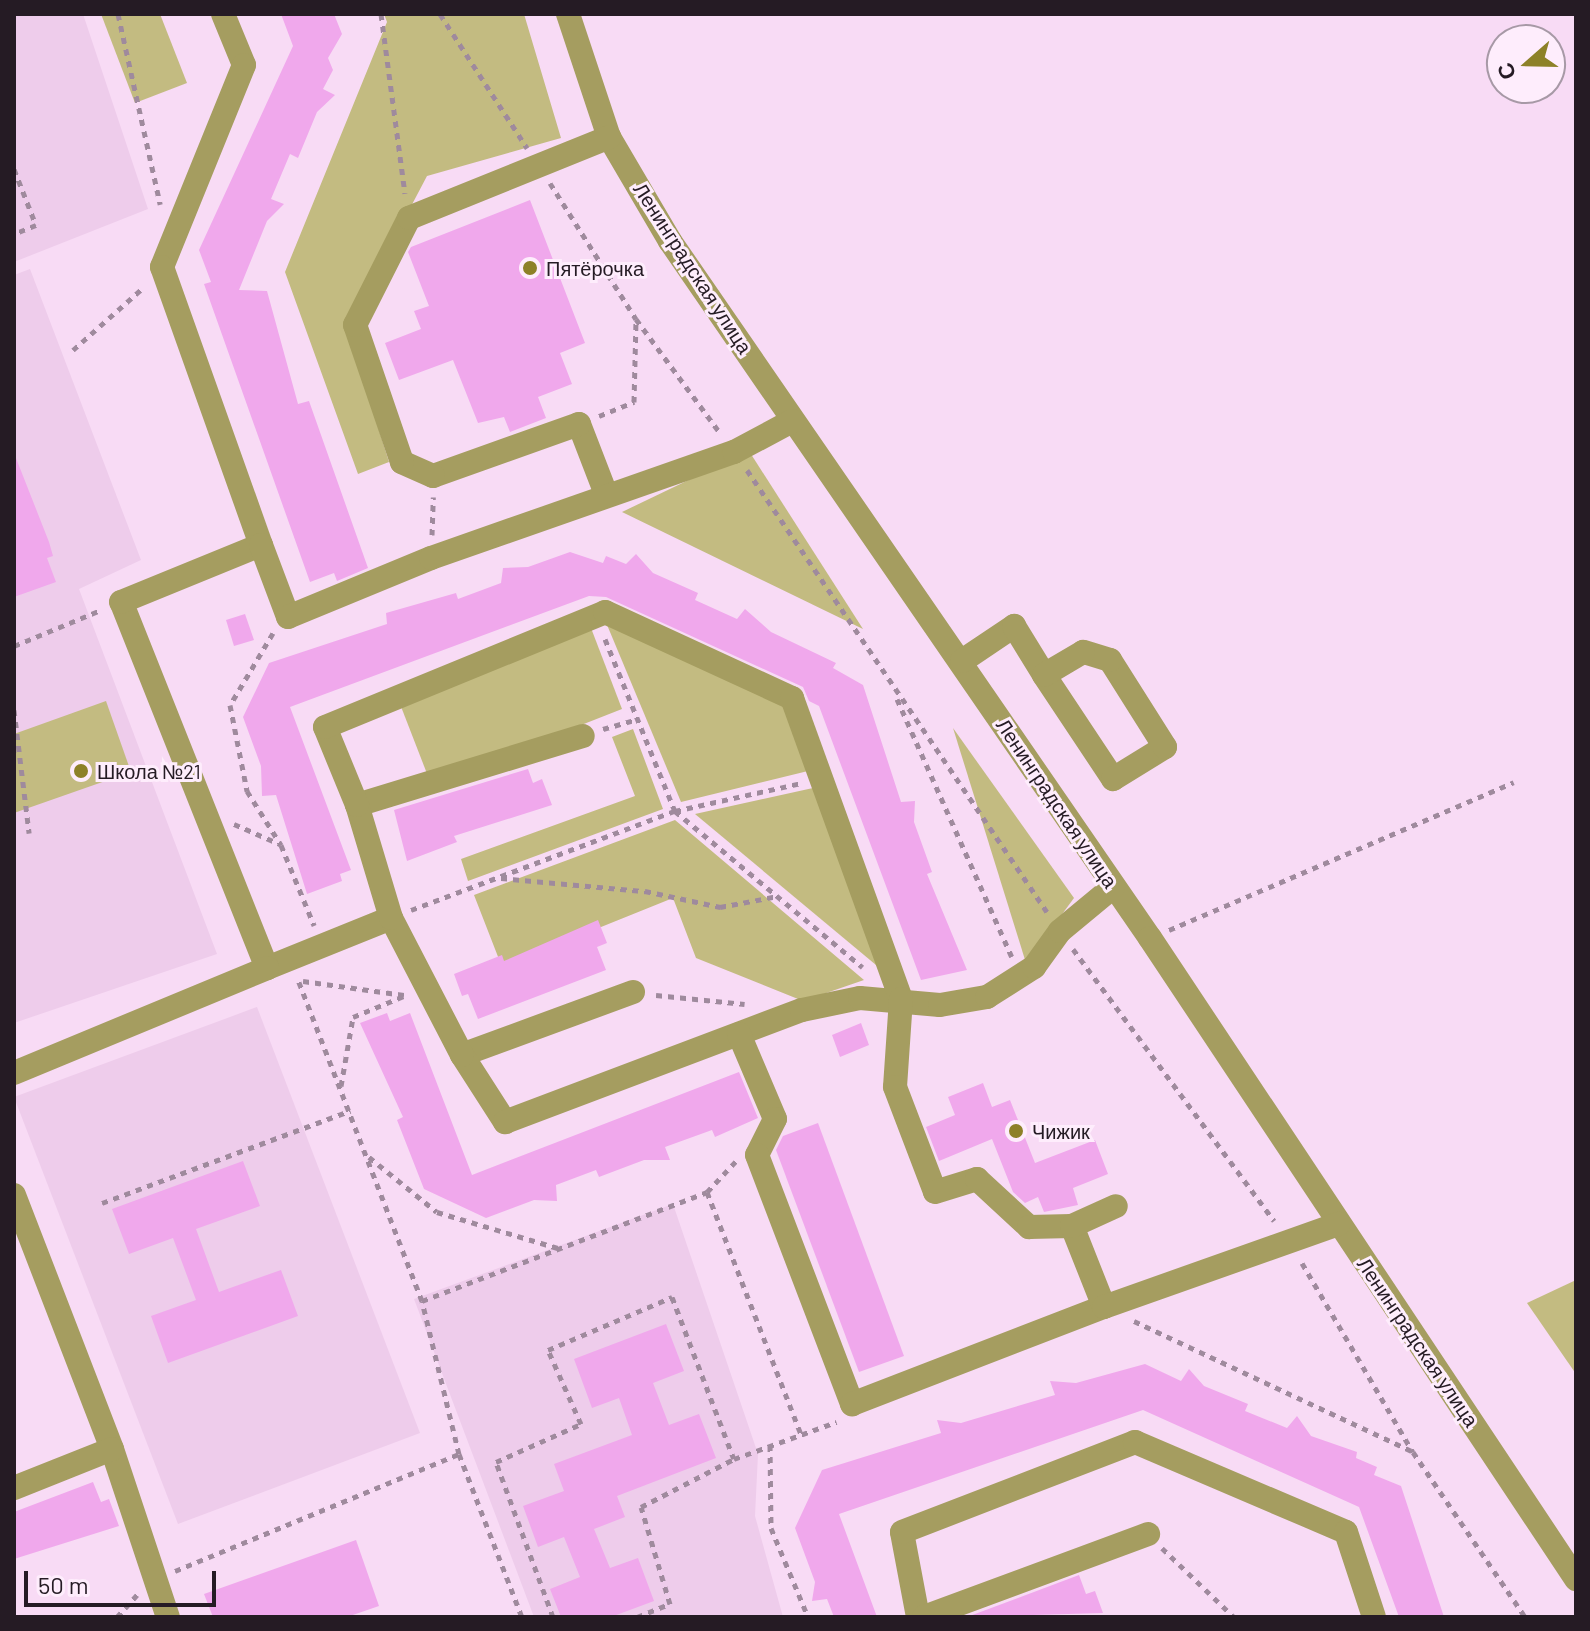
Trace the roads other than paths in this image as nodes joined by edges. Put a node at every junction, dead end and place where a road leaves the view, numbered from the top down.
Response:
1 (223, 14) edge
2 (568, 14) edge
3 (609, 137) junction
4 (792, 421) junction
5 (606, 494) junction
6 (261, 545) junction
7 (962, 661) junction
8 (1044, 675) junction
9 (583, 736) road end
10 (357, 805) junction
11 (1113, 887) junction
12 (391, 918) junction
13 (267, 968) junction
14 (633, 992) road end
15 (901, 999) junction
16 (739, 1034) junction
17 (462, 1055) junction
18 (14, 1073) edge
19 (15, 1204) edge
20 (1116, 1206) dead end
21 (1339, 1224) junction
22 (1072, 1226) junction
23 (1104, 1307) junction
24 (112, 1449) junction
25 (14, 1488) edge
26 (1148, 1534) road end
27 (1576, 1579) edge
28 (168, 1617) edge
29 (918, 1617) edge
30 (924, 1617) edge
31 (1374, 1617) edge

1 - 6 street
2 - 3 street, Ленинградская улица
3 - 4 street, Ленинградская улица
3 - 5 street
4 - 5 street
4 - 7 street, Ленинградская улица
5 - 6 street
6 - 13 street
7 - 8 street
7 - 11 street, Ленинградская улица
8 - 8 street
9 - 10 street
10 - 12 street
10 - 15 street
11 - 15 street
11 - 21 street, Ленинградская улица
12 - 13 street
12 - 17 street
13 - 18 street
14 - 17 street
15 - 16 street
15 - 22 street
16 - 17 street
16 - 23 street
19 - 24 street
20 - 22 street
21 - 23 street
21 - 27 street, Ленинградская улица
22 - 23 street
24 - 25 street
24 - 28 street
26 - 30 street
29 - 31 street

